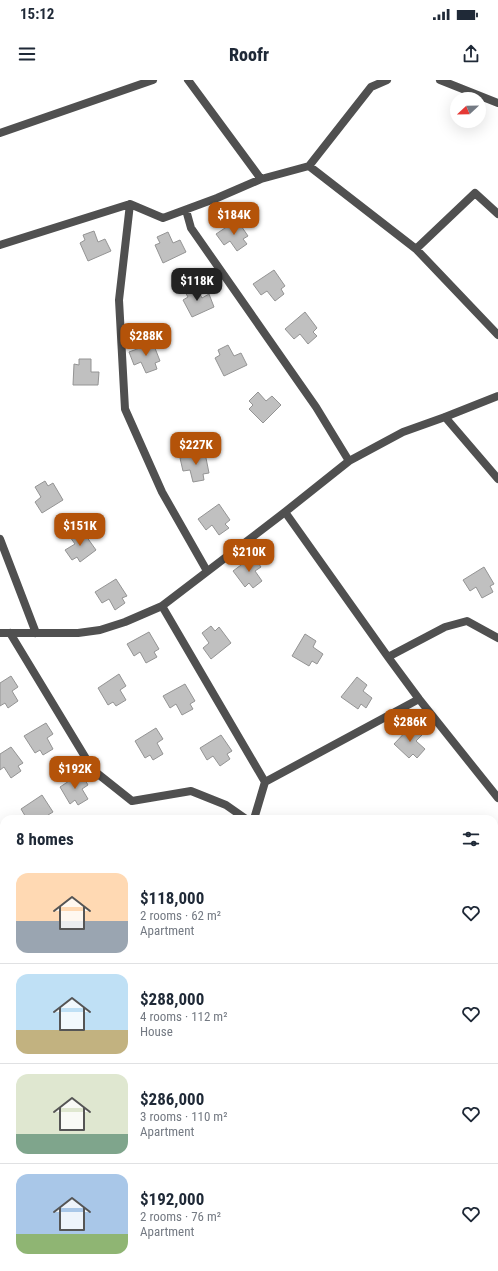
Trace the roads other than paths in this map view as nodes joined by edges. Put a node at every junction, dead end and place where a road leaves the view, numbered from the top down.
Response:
1 (153, 80) edge
2 (188, 80) edge
3 (387, 80) edge
4 (440, 80) edge
5 (498, 103) edge
6 (0, 133) edge
7 (309, 166) junction
8 (261, 179) junction
9 (130, 204) junction
10 (186, 210) junction
11 (498, 214) edge
12 (0, 245) edge
13 (416, 249) junction
14 (498, 335) edge
15 (498, 396) edge
16 (445, 417) junction
17 (349, 461) junction
18 (498, 479) edge
19 (285, 512) junction
20 (0, 539) edge
21 (207, 571) junction
22 (162, 606) junction
23 (0, 633) edge
24 (10, 633) junction
25 (36, 633) junction
26 (498, 638) edge
27 (388, 657) junction
28 (419, 699) junction
29 (265, 782) junction
30 (498, 798) edge
31 (240, 815) edge
32 (255, 815) edge

1 - 6 lane
2 - 8 lane
3 - 7 lane
4 - 5 lane
7 - 8 lane
7 - 13 lane
8 - 10 lane
9 - 10 lane
9 - 12 lane
9 - 21 lane
10 - 17 lane
11 - 13 lane
13 - 14 lane
15 - 16 lane
16 - 17 lane
16 - 18 lane
17 - 19 lane
19 - 21 lane
19 - 27 lane
20 - 25 lane
21 - 22 lane
22 - 25 lane
22 - 29 lane
23 - 24 lane
24 - 25 lane
24 - 31 lane
26 - 27 lane
27 - 28 lane
28 - 29 lane
28 - 30 lane
29 - 32 lane

